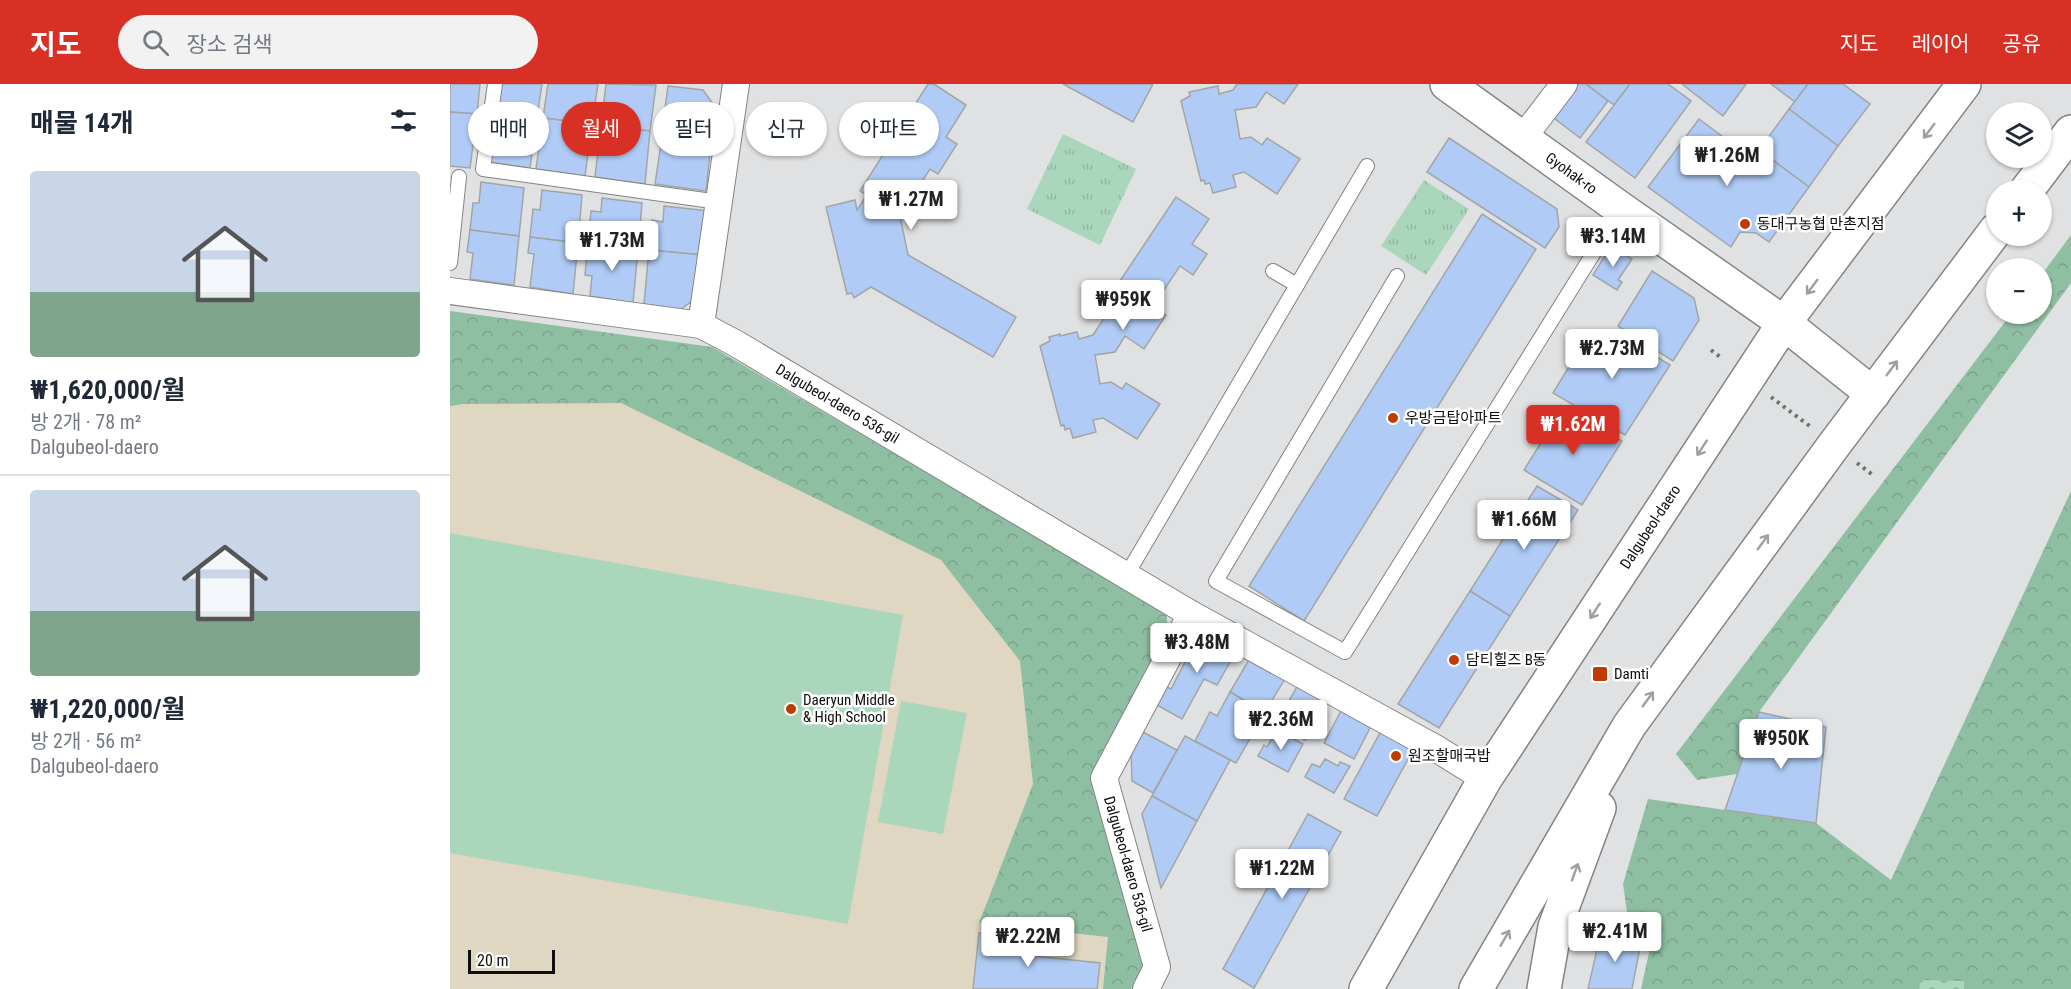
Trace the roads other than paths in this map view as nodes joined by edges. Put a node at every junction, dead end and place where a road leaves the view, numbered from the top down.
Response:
1 (495, 84) edge
2 (1447, 84) edge
3 (1564, 84) edge
4 (1964, 84) edge
5 (730, 85) edge
6 (2071, 132) edge
7 (1522, 139) junction
8 (1367, 166) dead end
9 (459, 177) dead end
10 (2035, 180) edge
11 (719, 202) junction
12 (1621, 209) junction
13 (452, 216) edge
14 (1986, 243) edge
15 (450, 263) edge
16 (1273, 272) dead end
17 (1397, 276) dead end
18 (1297, 285) junction
19 (450, 291) edge
20 (1784, 323) junction
21 (701, 326) junction
22 (1873, 394) junction
23 (1126, 576) junction
24 (1191, 614) junction
25 (1629, 726) junction
26 (1485, 779) junction
27 (1146, 989) edge
28 (1366, 989) edge
29 (1476, 989) edge
30 (1544, 989) edge

1 - 11 lane
2 - 7 main road, Gyohak-ro
3 - 7 street
4 -> 20 main road, Dalgubeol-daero
5 - 11 street
6 - 10 main road
7 - 12 main road, Gyohak-ro
8 - 18 lane
9 - 13 lane
11 - 21 street
12 - 17 lane
12 - 20 main road, Gyohak-ro
13 - 15 lane
22 -> 14 main road
16 - 18 lane
18 - 23 lane
19 - 21 street, Dalgubeol-daero 536-gil
20 - 22 main road, Gyohak-ro
20 -> 26 main road, Dalgubeol-daero
21 - 23 street, Dalgubeol-daero 536-gil
25 -> 22 main road
23 - 24 street, Dalgubeol-daero 536-gil
24 - 26 street, Dalgubeol-daero 536-gil
24 - 27 street, Dalgubeol-daero 536-gil
29 -> 25 main road
30 -> 25 main road
26 - 28 main road, Dalgubeol-daero

